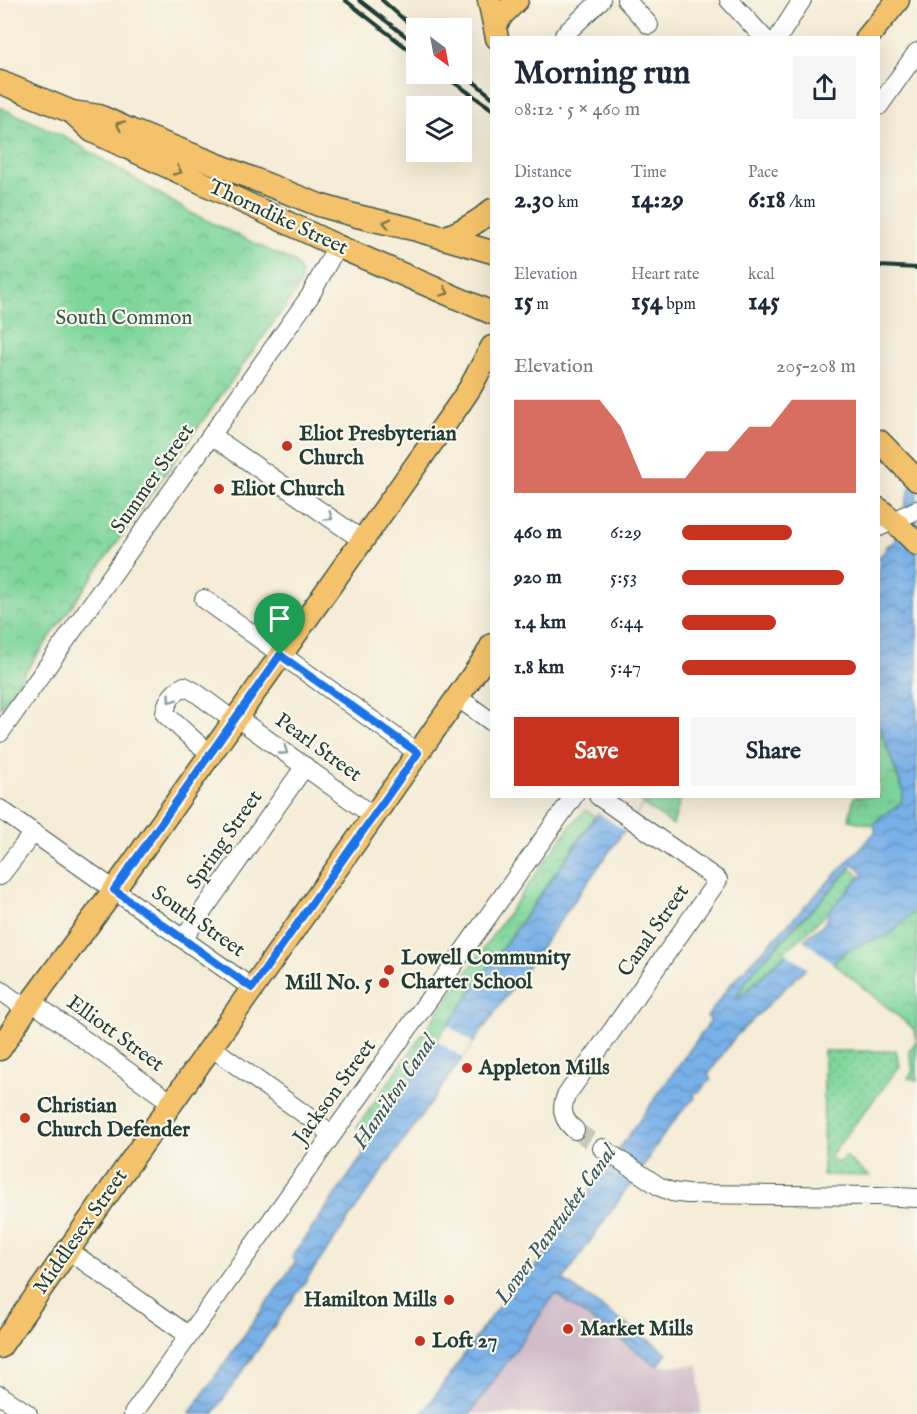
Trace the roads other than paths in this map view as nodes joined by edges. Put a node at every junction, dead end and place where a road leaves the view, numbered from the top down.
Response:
1 (489, 0) edge
2 (517, 0) edge
3 (601, 0) edge
4 (626, 0) edge
5 (729, 0) edge
6 (802, 0) edge
7 (898, 0) edge
8 (649, 25) dead end
9 (496, 32) edge
10 (564, 35) dead end
11 (762, 36) edge
12 (779, 36) edge
13 (869, 36) edge
14 (917, 52) edge
15 (0, 82) edge
16 (880, 105) edge
17 (72, 112) junction
18 (490, 212) edge
19 (444, 238) junction
20 (337, 246) junction
21 (490, 251) edge
22 (490, 312) edge
23 (490, 351) edge
24 (212, 436) junction
25 (880, 442) edge
26 (915, 478) edge
27 (898, 518) edge
28 (362, 540) junction
29 (917, 544) edge
30 (204, 599) dead end
31 (490, 648) edge
32 (280, 655) junction
33 (457, 697) junction
34 (235, 719) junction
35 (490, 721) edge
36 (0, 733) edge
37 (211, 753) junction
38 (418, 753) junction
39 (305, 766) junction
40 (573, 798) edge
41 (602, 799) edge
42 (0, 810) edge
43 (373, 816) junction
44 (33, 833) junction
45 (0, 876) edge
46 (114, 890) junction
47 (183, 939) junction
48 (252, 988) junction
49 (0, 990) edge
50 (29, 1006) junction
51 (211, 1047) junction
52 (0, 1049) edge
53 (172, 1103) junction
54 (575, 1130) tunnel mouth
55 (332, 1134) junction
56 (605, 1150) tunnel mouth
57 (917, 1198) edge
58 (68, 1250) junction
59 (188, 1335) junction
60 (0, 1347) edge
61 (0, 1395) edge
62 (28, 1414) edge
63 (133, 1414) edge

1 - 9 main road
2 - 9 main road
3 - 10 street
4 - 8 street
5 - 11 street
6 - 12 street
7 - 13 main road
14 - 16 street
15 - 17 main road, Thorndike Street
19 -> 17 main road, Thorndike Street
17 -> 20 main road, Thorndike Street
18 - 19 main road
19 - 21 main road, Thorndike Street
20 -> 22 main road, Thorndike Street
20 - 24 street, Summer Street
23 - 28 main road
24 -> 28 street
24 - 36 street, Summer Street
25 - 26 main road
27 - 29 main road
28 - 32 main road
30 - 32 street
31 - 33 main road, Middlesex Street
32 - 34 main road
32 - 38 street
33 - 35 street
33 - 38 main road, Middlesex Street
34 - 37 main road
34 -> 37 street, Pearl Street
34 -> 39 street, Pearl Street
37 - 46 main road
38 - 43 main road, Middlesex Street
39 - 43 street, Pearl Street
39 - 47 street, Spring Street
40 - 55 street, Jackson Street
41 - 54 street, Canal Street
42 - 44 street, South Street
43 - 48 main road, Middlesex Street
44 - 45 street
44 - 46 street, South Street
46 - 47 street, South Street
46 - 50 main road
47 - 48 street, South Street
48 - 51 main road, Middlesex Street
49 - 50 street, Elliott Street
50 - 52 main road
50 - 53 street, Elliott Street
51 - 53 main road, Middlesex Street
51 - 55 street
53 - 58 main road, Middlesex Street
55 - 59 street, Jackson Street
56 - 57 street
58 - 59 street
58 - 60 main road, Middlesex Street
59 - 63 street, Jackson Street
61 - 62 street

